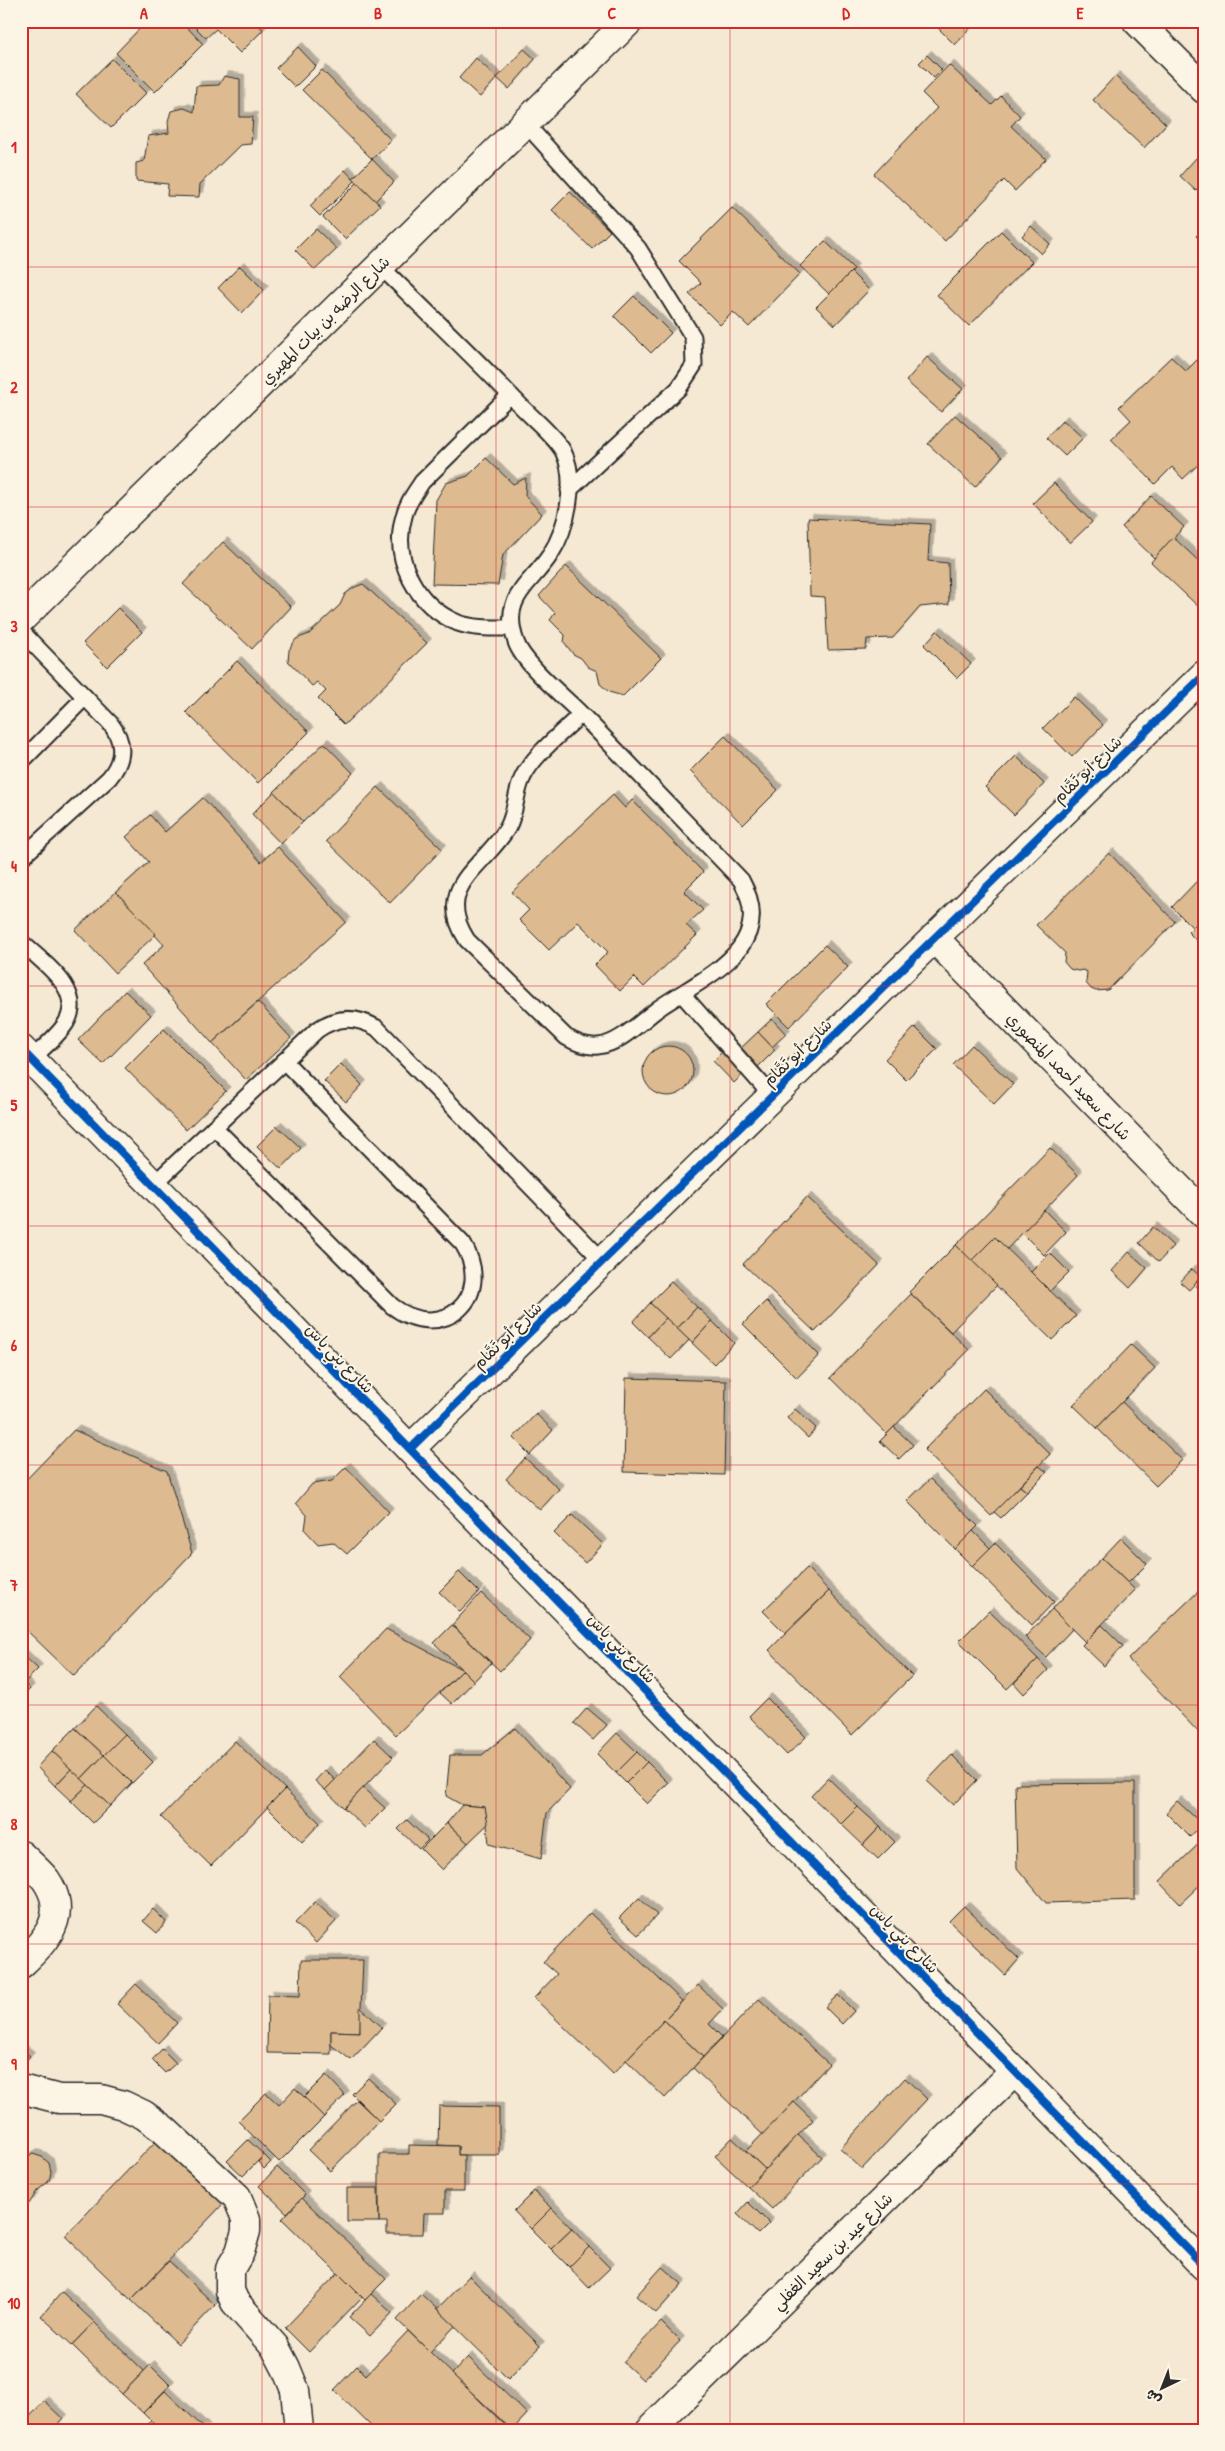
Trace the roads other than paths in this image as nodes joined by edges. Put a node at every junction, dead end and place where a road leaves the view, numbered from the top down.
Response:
1 (628, 21) edge
2 (1137, 21) edge
3 (1204, 89) edge
4 (525, 123) junction
5 (380, 266) junction
6 (510, 394) junction
7 (569, 490) junction
8 (21, 619) edge
9 (512, 628) junction
10 (21, 631) edge
11 (1204, 675) edge
12 (85, 697) junction
13 (581, 714) junction
14 (21, 762) edge
15 (21, 858) edge
16 (934, 938) junction
17 (21, 942) edge
18 (682, 994) junction
19 (26, 1054) edge
20 (284, 1061) junction
21 (772, 1096) junction
22 (214, 1127) junction
23 (153, 1185) junction
24 (1204, 1214) edge
25 (603, 1261) junction
26 (410, 1449) junction
27 (21, 1855) edge
28 (21, 1964) edge
29 (1015, 2071) junction
30 (21, 2089) edge
31 (1204, 2266) edge
32 (299, 2430) edge
33 (650, 2430) edge

1 - 4 street, شارع الرضه بن بيات المهيري
2 - 3 street
4 - 5 street, شارع الرضه بن بيات المهيري
4 - 7 lane
5 - 6 lane
5 - 8 street, شارع الرضه بن بيات المهيري
6 - 7 lane
6 - 9 lane
7 - 9 lane
9 - 13 lane
10 - 12 lane
11 - 16 street, شارع أبو تَمَّام
12 - 14 lane
12 - 15 lane
13 - 18 lane
13 - 18 lane
16 - 21 street, شارع أبو تَمَّام
16 - 24 street, شارع سعيد أحمد المنصوري
17 - 19 lane
18 - 21 lane
19 - 23 street, شارع بني ياس
20 - 22 lane
20 - 22 lane
20 - 25 lane
21 - 25 street, شارع أبو تَمَّام
22 - 23 lane
23 - 26 street, شارع بني ياس
25 - 26 street, شارع أبو تَمَّام
26 - 29 street, شارع بني ياس
27 - 28 street
29 - 31 street, شارع بني ياس
29 - 33 street, شارع عيد بن سعيد الغفلي
30 - 32 street

